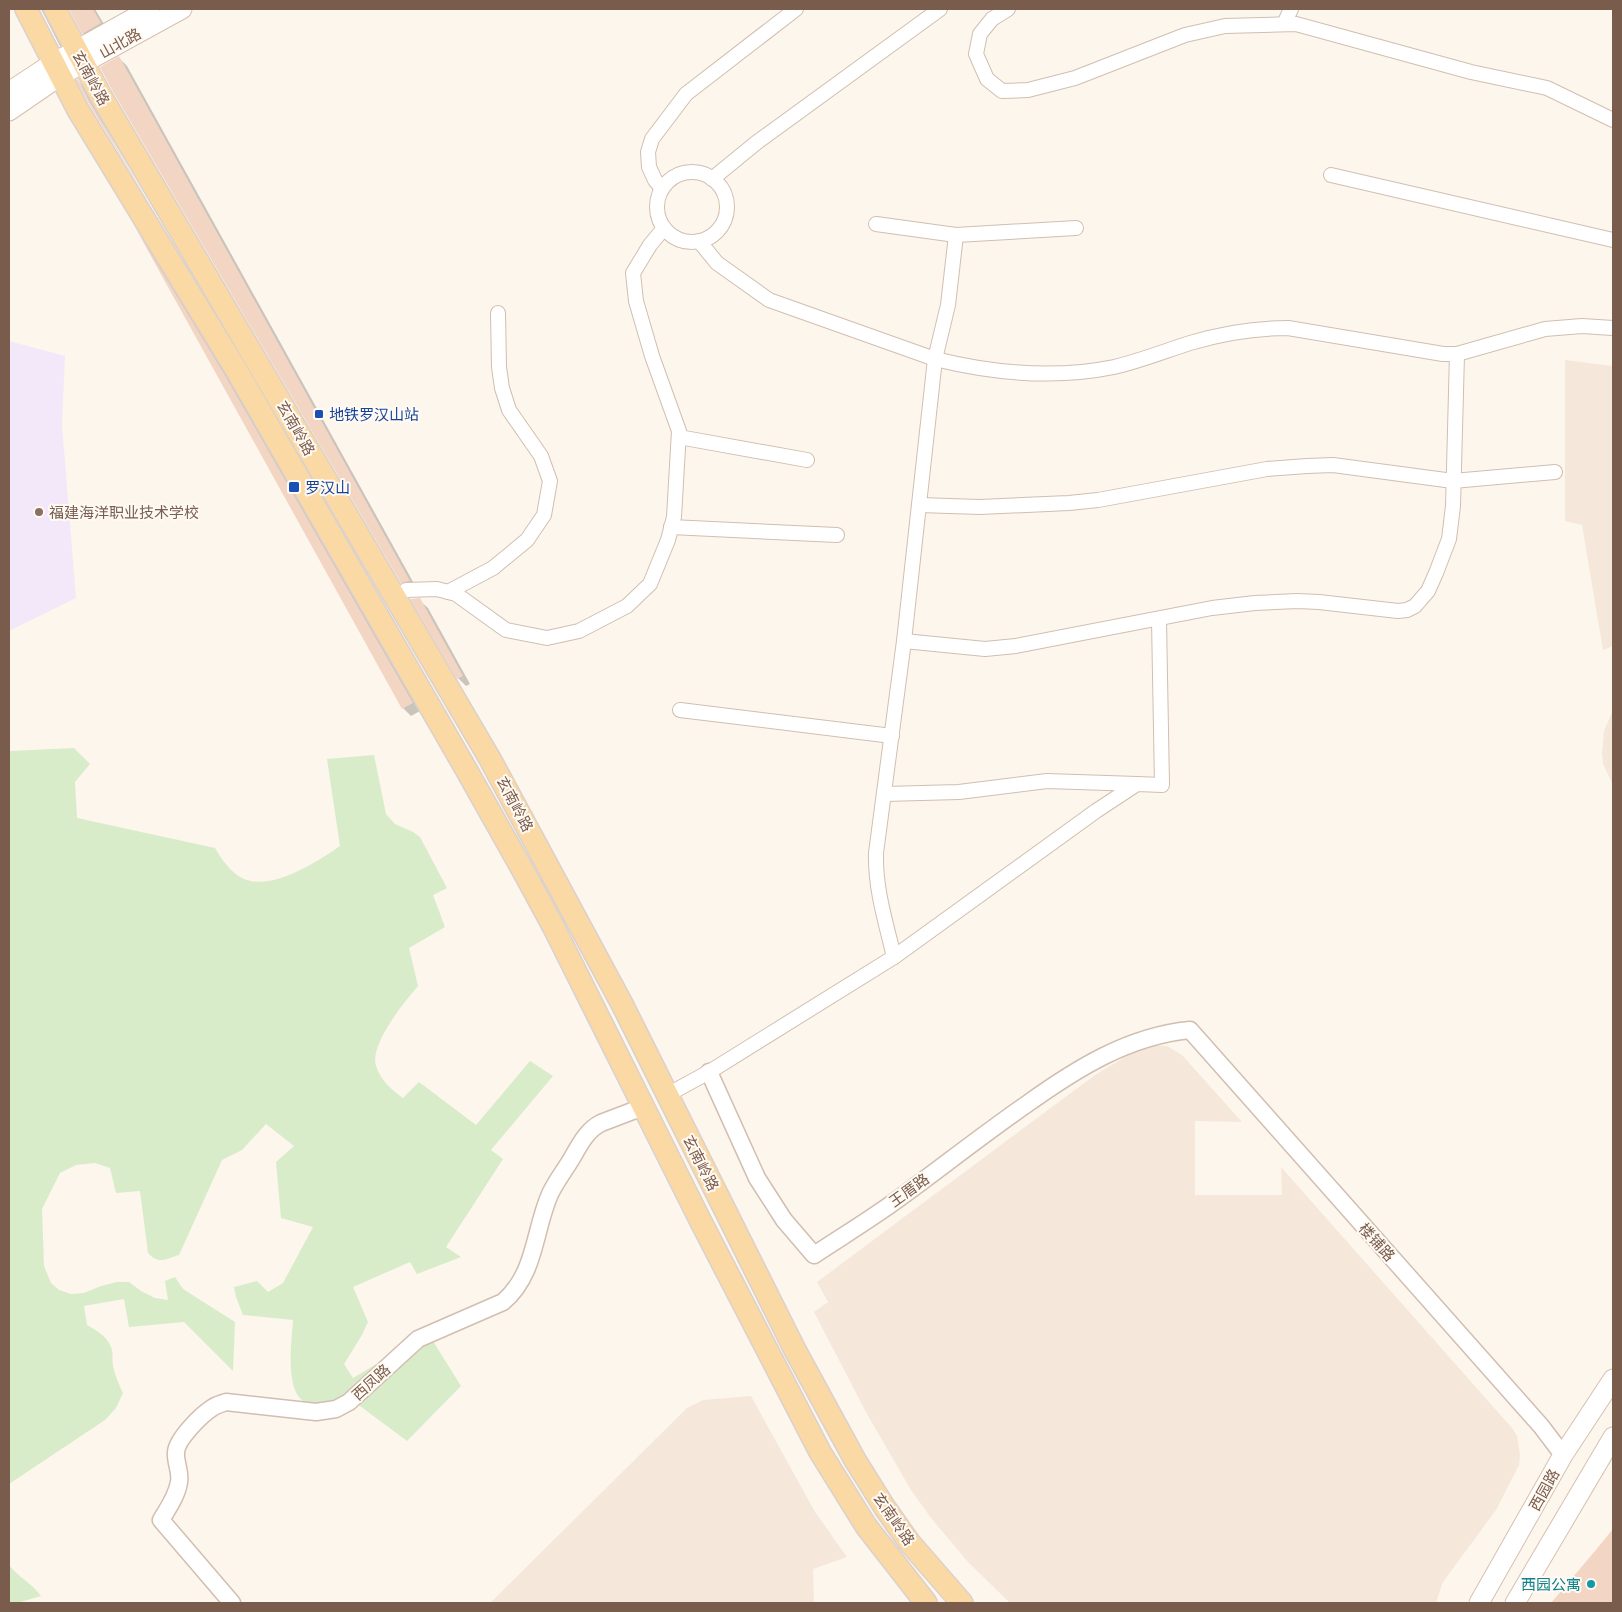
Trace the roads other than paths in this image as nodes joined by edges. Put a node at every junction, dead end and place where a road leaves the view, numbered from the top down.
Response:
1 (26, 9) edge
2 (55, 9) edge
3 (150, 9) edge
4 (182, 9) edge
5 (796, 9) edge
6 (940, 9) edge
7 (1008, 9) edge
8 (1291, 9) edge
9 (1284, 24) junction
10 (79, 57) junction
11 (57, 70) junction
12 (9, 92) edge
13 (9, 111) edge
14 (1613, 120) edge
15 (1331, 175) dead end
16 (712, 179) junction
17 (662, 189) junction
18 (876, 224) dead end
19 (664, 228) junction
20 (1076, 228) dead end
21 (956, 235) junction
22 (1613, 240) edge
23 (699, 241) junction
24 (498, 313) dead end
25 (1613, 328) edge
26 (1457, 354) junction
27 (935, 359) junction
28 (679, 437) junction
29 (807, 460) dead end
30 (1555, 472) dead end
31 (1453, 481) junction
32 (919, 506) junction
33 (671, 528) junction
34 (837, 535) dead end
35 (406, 590) dead end
36 (448, 592) junction
37 (1159, 620) junction
38 (904, 641) junction
39 (680, 710) dead end
40 (892, 736) junction
41 (1137, 784) junction
42 (884, 794) junction
43 (894, 957) junction
44 (1190, 1030) joint
45 (708, 1072) junction
46 (667, 1095) junction
47 (643, 1106) junction
48 (1613, 1379) edge
49 (1613, 1437) edge
50 (1563, 1455) junction
51 (232, 1603) edge
52 (926, 1603) edge
53 (962, 1603) edge
54 (1479, 1603) edge
55 (1515, 1603) edge

1 - 11 main road, 玄南岭路
2 - 10 main road, 玄南岭路
3 - 10 main road, 山北路
4 - 10 main road, 山北路
5 - 17 street
6 - 16 street
7 - 9 street
8 - 9 street
9 - 14 street
10 - 11 main road, 山北路
10 - 46 main road, 玄南岭路
11 - 12 main road, 山北路
11 - 13 main road, 山北路
11 - 47 main road, 玄南岭路
15 - 22 street
16 - 17 street
16 - 23 street
17 - 19 street
18 - 21 street
19 - 23 street
19 - 28 street
20 - 21 street
21 - 27 street
23 - 27 street
24 - 36 street
25 - 26 street
26 - 27 street
26 - 31 street
27 - 32 street
28 - 29 street
28 - 33 street
30 - 31 street
31 - 32 street
31 - 37 street
32 - 38 street
33 - 34 street
33 - 36 street
35 - 36 street
37 - 38 street
37 - 41 street
38 - 40 street
39 - 40 street
40 - 42 street
41 - 42 street
41 - 43 street
42 - 43 street
43 - 45 street
44 - 45 street, 王厝路
44 - 50 street, 楼铺路
45 - 46 street
46 - 53 main road, 玄南岭路
47 - 51 street, 西凤路
47 - 52 main road, 玄南岭路
48 - 50 main road, 西园路
49 - 55 main road
50 - 54 main road, 西园路

